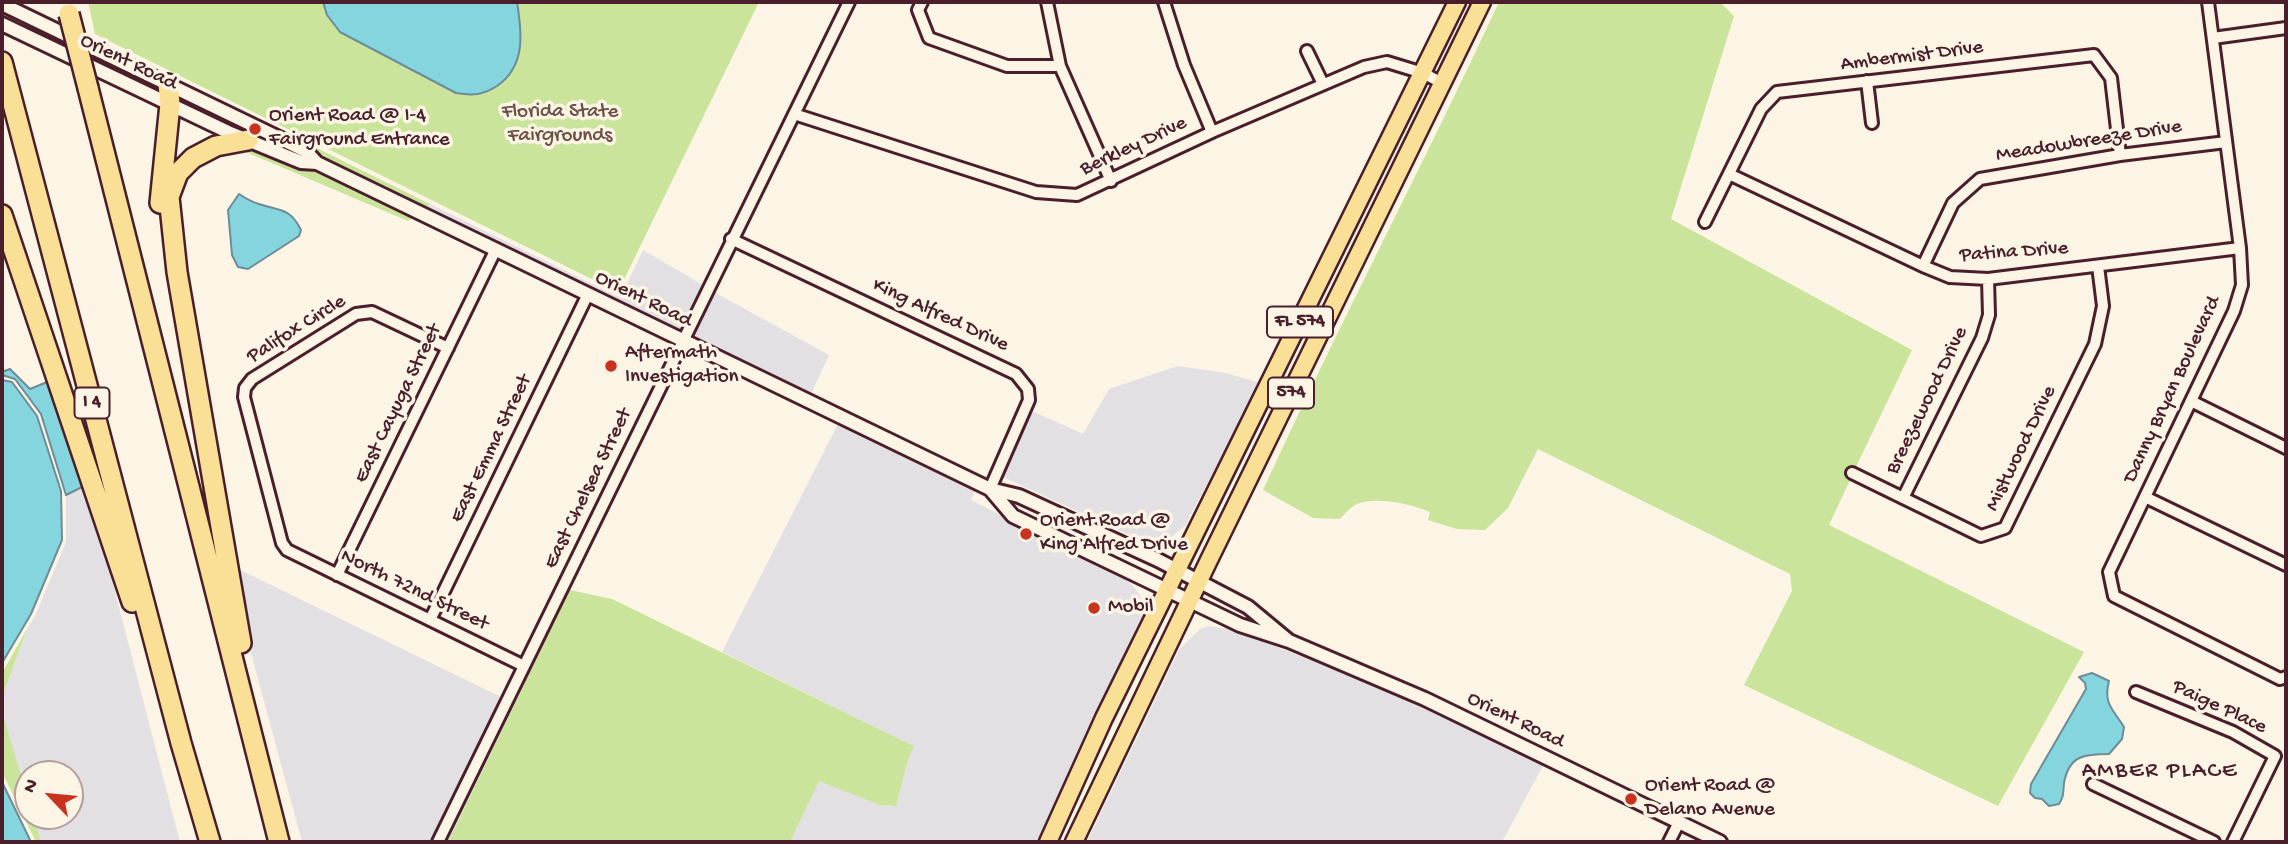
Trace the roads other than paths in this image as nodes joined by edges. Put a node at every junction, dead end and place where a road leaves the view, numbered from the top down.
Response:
1 (849, 2) edge
2 (922, 2) edge
3 (1047, 2) edge
4 (1164, 2) edge
5 (1457, 2) edge
6 (1482, 2) edge
7 (2208, 2) edge
8 (2, 4) edge
9 (67, 8) edge
10 (2, 24) edge
11 (2286, 28) edge
12 (2213, 38) junction
13 (1307, 51) dead end
14 (2, 62) edge
15 (1060, 66) junction
16 (1423, 73) junction
17 (1867, 81) junction
18 (1443, 83) junction
19 (1323, 84) junction
20 (169, 94) junction
21 (794, 114) junction
22 (1872, 123) dead end
23 (1212, 132) junction
24 (248, 140) junction
25 (2226, 142) junction
26 (2120, 155) junction
27 (317, 163) junction
28 (1729, 174) junction
29 (1111, 181) junction
30 (2, 215) edge
31 (1705, 222) dead end
32 (731, 239) junction
33 (2240, 248) junction
34 (496, 249) junction
35 (1923, 266) junction
36 (2098, 266) junction
37 (177, 272) junction
38 (1988, 279) junction
39 (588, 294) junction
40 (681, 341) junction
41 (448, 348) junction
42 (2191, 401) junction
43 (2286, 448) edge
44 (1852, 473) dead end
45 (990, 489) junction
46 (2145, 497) junction
47 (1903, 498) junction
48 (287, 550) joint
49 (2286, 565) edge
50 (1177, 570) junction
51 (337, 575) junction
52 (1199, 581) junction
53 (1167, 590) junction
54 (1189, 601) junction
55 (430, 620) junction
56 (1289, 641) junction
57 (524, 666) junction
58 (2286, 677) edge
59 (2136, 692) dead end
60 (245, 706) junction
61 (181, 743) junction
62 (2094, 784) dead end
63 (1679, 822) junction
64 (210, 842) edge
65 (279, 842) edge
66 (438, 842) edge
67 (1048, 842) edge
68 (1074, 842) edge
69 (1669, 842) edge
70 (1720, 842) edge
71 (2214, 842) edge
72 (2233, 842) edge

1 - 21 street, East Chelsea Street
2 - 15 street
3 - 15 street
4 - 23 street
5 - 16 main road, FL 574
6 - 18 main road, 574
7 - 12 street, Danny Bryan Boulevard
8 - 20 street, Orient Road
9 - 60 highway, bridge
10 - 20 street, Orient Road
11 - 12 street
12 - 25 street, Danny Bryan Boulevard
13 - 19 street
14 - 61 highway, I 4
15 - 29 street
16 - 18 street, Berkley Drive
16 - 19 street, Berkley Drive
16 - 50 main road, FL 574
17 - 22 street
17 - 26 street, Ambermist Drive
17 - 28 street, Ambermist Drive
18 - 52 main road, 574
19 - 23 street, Berkley Drive
20 - 24 street, Orient Road
20 - 27 street, Orient Road
20 - 37 highway
21 - 29 street, Berkley Drive
21 - 32 street, East Chelsea Street
23 - 29 street, Berkley Drive
24 - 27 street, Orient Road
24 - 37 highway
25 - 26 street, Meadowbreeze Drive
25 - 33 street, Danny Bryan Boulevard
26 - 35 street, Meadowbreeze Drive
27 - 34 street, Orient Road
28 - 31 street, Ambermist Drive
28 - 35 street, Patina Drive
30 - 61 highway
32 - 40 street, East Chelsea Street
32 - 45 street, King Alfred Drive
33 - 36 street, Patina Drive
33 - 42 street, Danny Bryan Boulevard
34 - 39 street, Orient Road
34 - 41 street, East Cayuga Street
35 - 38 street, Patina Drive
36 - 38 street, Patina Drive
36 - 47 street, Mistwood Drive
37 - 60 highway
38 - 47 street, Breezewood Drive
39 - 40 street, Orient Road
39 - 55 street, East Emma Street
40 - 45 street, Orient Road
40 - 57 street, East Chelsea Street
41 - 48 street, Palifox Circle
41 - 51 street, East Cayuga Street
42 - 43 street
42 - 46 street, Danny Bryan Boulevard
44 - 47 street, Mistwood Drive
45 - 50 street, Orient Road
45 - 53 street, Orient Road
46 - 49 street
46 - 58 street, Danny Bryan Boulevard
48 - 51 street, North 72nd Street
50 - 52 street, Orient Road
50 - 53 main road, FL 574
51 - 55 street, North 72nd Street
52 - 54 main road, 574
52 - 56 street, Orient Road
53 - 54 street, Orient Road
53 - 67 main road, FL 574
54 - 56 street, Orient Road
54 - 68 main road, 574
55 - 57 street, North 72nd Street
56 - 63 street, Orient Road
57 - 66 street, East Chelsea Street
59 - 72 street, Paige Place
60 - 65 highway
61 - 64 highway, I 4
62 - 71 street
63 - 69 street
63 - 70 street, Orient Road

